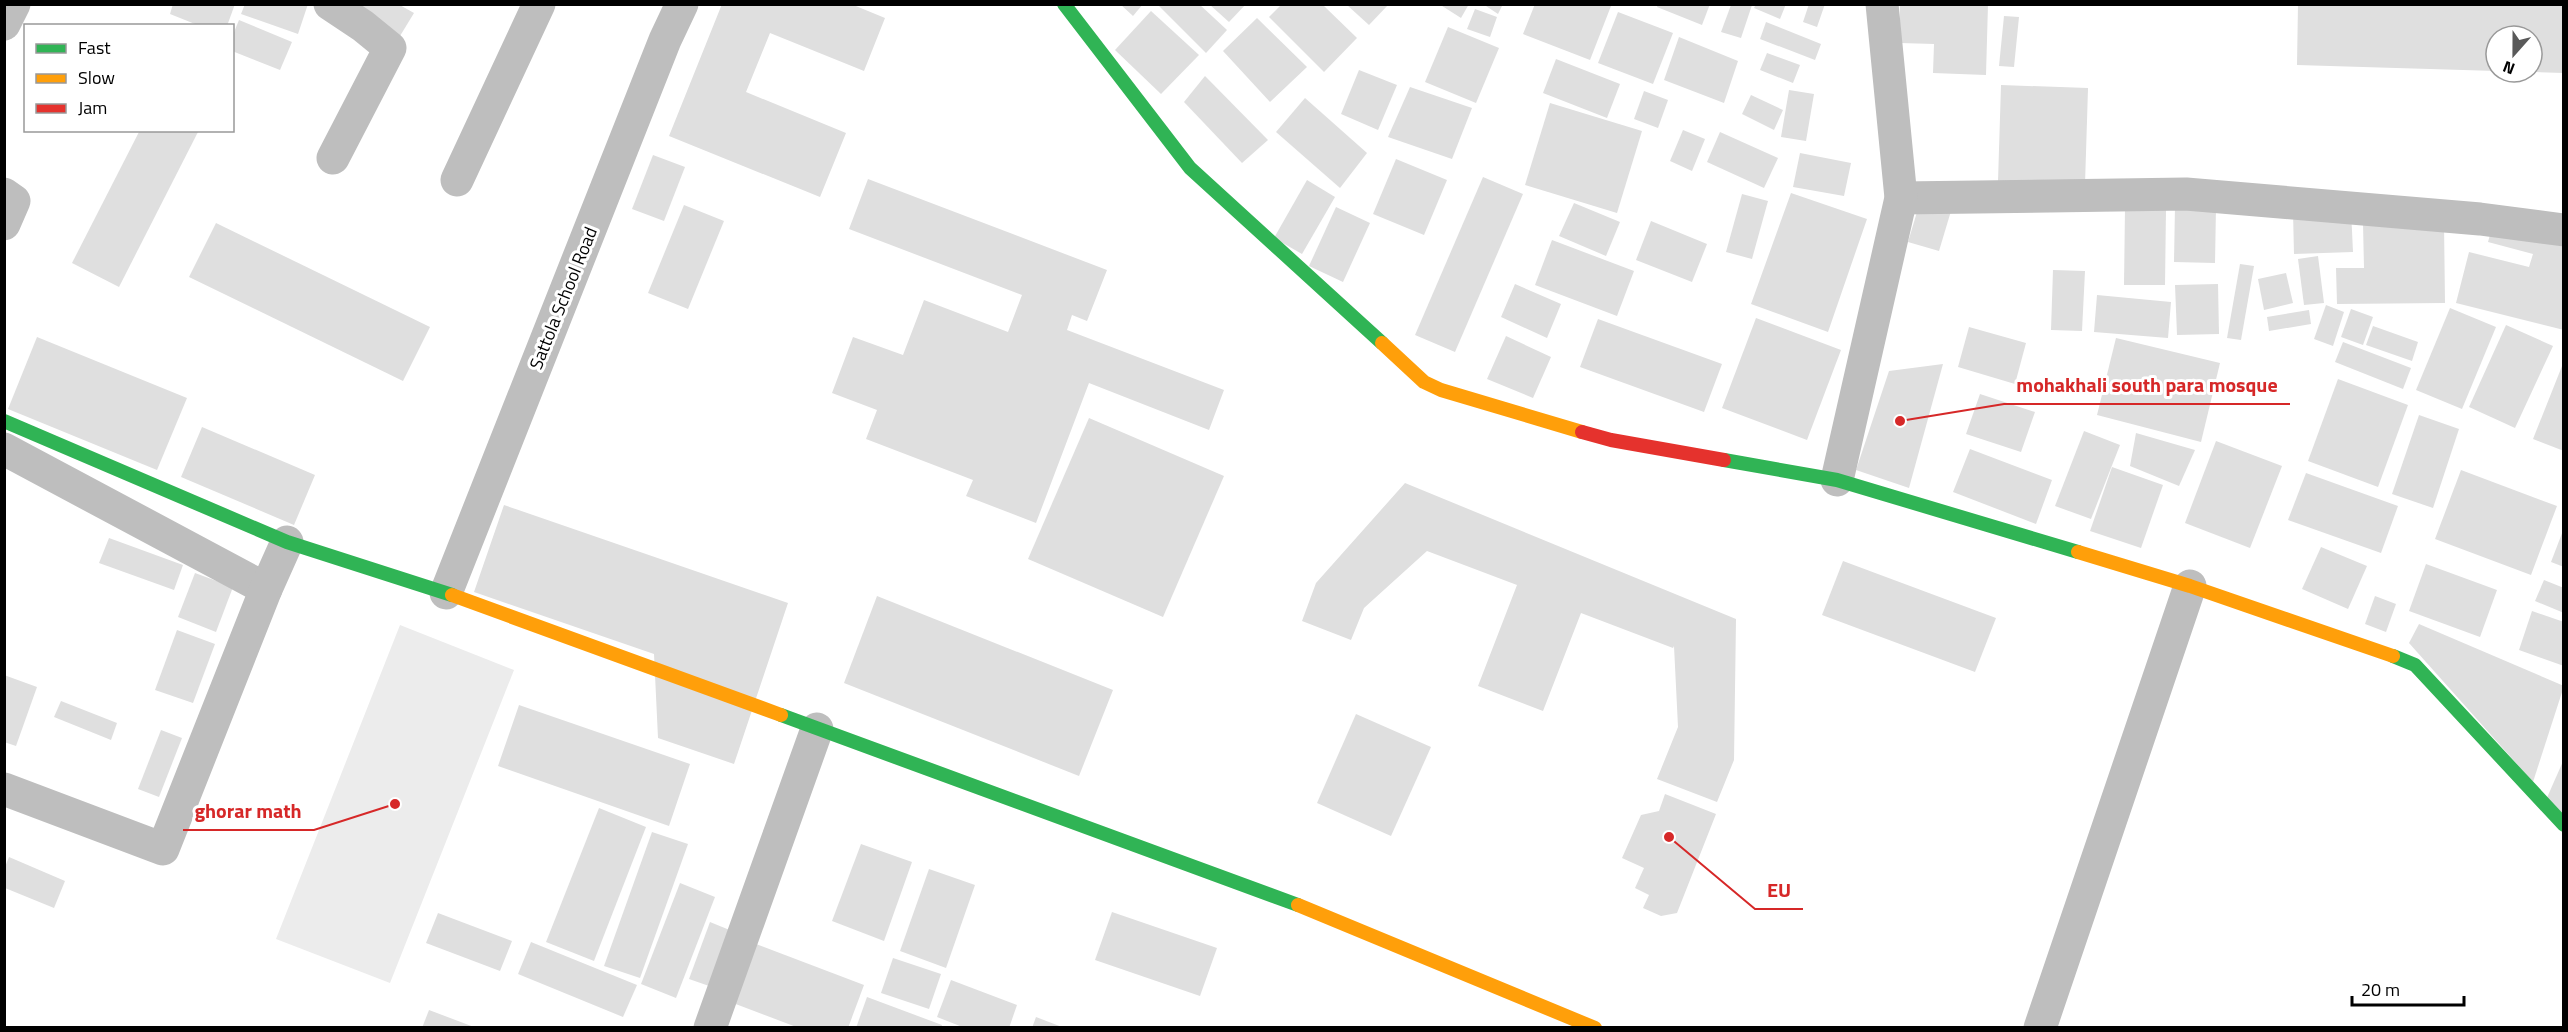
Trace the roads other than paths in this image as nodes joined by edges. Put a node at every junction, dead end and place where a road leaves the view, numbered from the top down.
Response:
1 (14, 4) edge
2 (330, 4) edge
3 (539, 4) edge
4 (682, 4) edge
5 (1064, 4) edge
6 (1882, 4) edge
7 (4, 24) edge
8 (333, 158) dead end
9 (457, 180) dead end
10 (4, 194) edge
11 (1901, 198) junction
12 (4, 224) edge
13 (2564, 230) edge
14 (4, 421) edge
15 (4, 449) edge
16 (1837, 480) junction
17 (287, 542) junction
18 (2190, 586) junction
19 (266, 589) junction
20 (447, 592) junction
21 (817, 729) junction
22 (4, 789) edge
23 (2564, 825) edge
24 (710, 1028) edge
25 (1595, 1028) edge
26 (2040, 1028) edge

1 - 7 street
2 - 8 street
3 - 9 street
4 - 20 street, Sattola School Road
5 - 16 street
6 - 11 street
10 - 12 street
11 - 13 street
11 - 16 street
14 - 17 street
15 - 19 street
16 - 18 street
17 - 19 street
17 - 20 street
18 - 23 street
18 - 26 street
19 - 22 street
20 - 21 street
21 - 24 street
21 - 25 street

